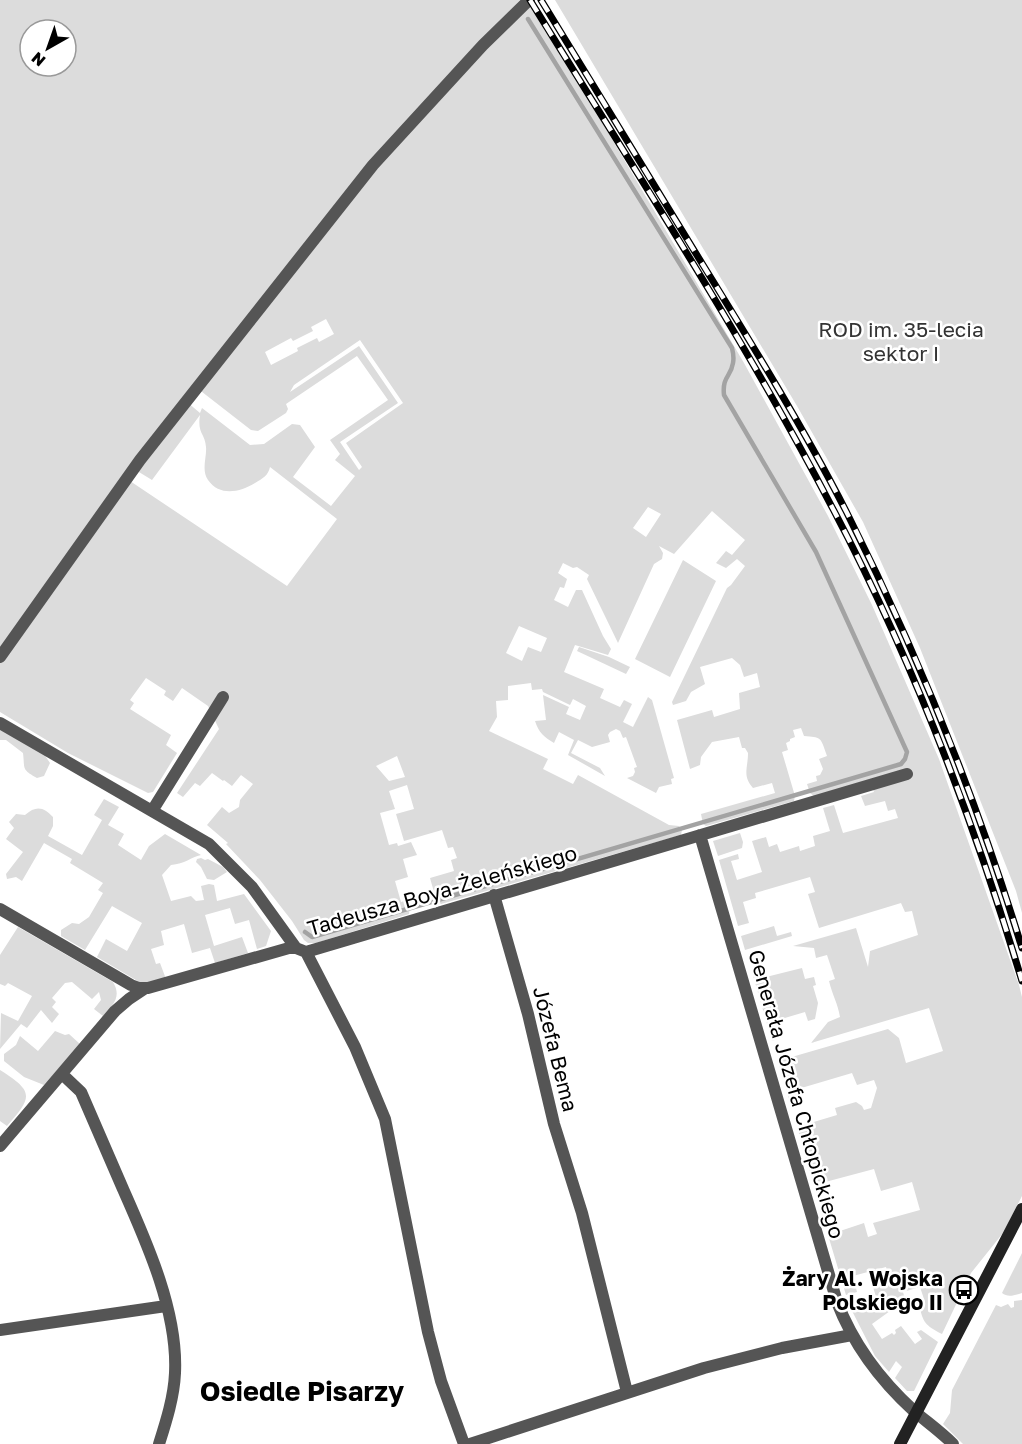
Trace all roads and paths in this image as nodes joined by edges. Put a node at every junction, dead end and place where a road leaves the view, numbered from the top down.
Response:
1 (529, 0) edge
2 (0, 657) edge
3 (223, 697) dead end
4 (0, 723) edge
5 (907, 774) dead end
6 (152, 811) junction
7 (700, 835) junction
8 (494, 895) junction
9 (0, 909) edge
10 (301, 950) junction
11 (144, 989) junction
12 (62, 1074) junction
13 (0, 1146) edge
14 (1022, 1209) edge
15 (166, 1306) junction
16 (0, 1330) edge
17 (852, 1335) junction
18 (627, 1392) junction
19 (916, 1412) junction
20 (159, 1444) edge
21 (464, 1444) edge
22 (470, 1444) edge
23 (900, 1444) edge
24 (953, 1444) edge

1 - 2 street
3 - 6 street
4 - 6 street
5 - 7 street, Tadeusza Boya-Żeleńskiego
6 - 10 street
7 - 8 street, Tadeusza Boya-Żeleńskiego
7 - 17 street, Generała Józefa Chłopickiego
8 - 10 street, Tadeusza Boya-Żeleńskiego
8 - 18 street, Józefa Bema
9 - 11 street
10 - 11 street, Tadeusza Boya-Żeleńskiego
10 - 21 street
11 - 12 street
12 - 13 street
12 - 15 street
14 - 19 street
15 - 16 street
15 - 20 street
17 - 18 street
17 - 19 street, Generała Józefa Chłopickiego
18 - 22 street
19 - 23 street
19 - 24 street, Generała Józefa Chłopickiego

